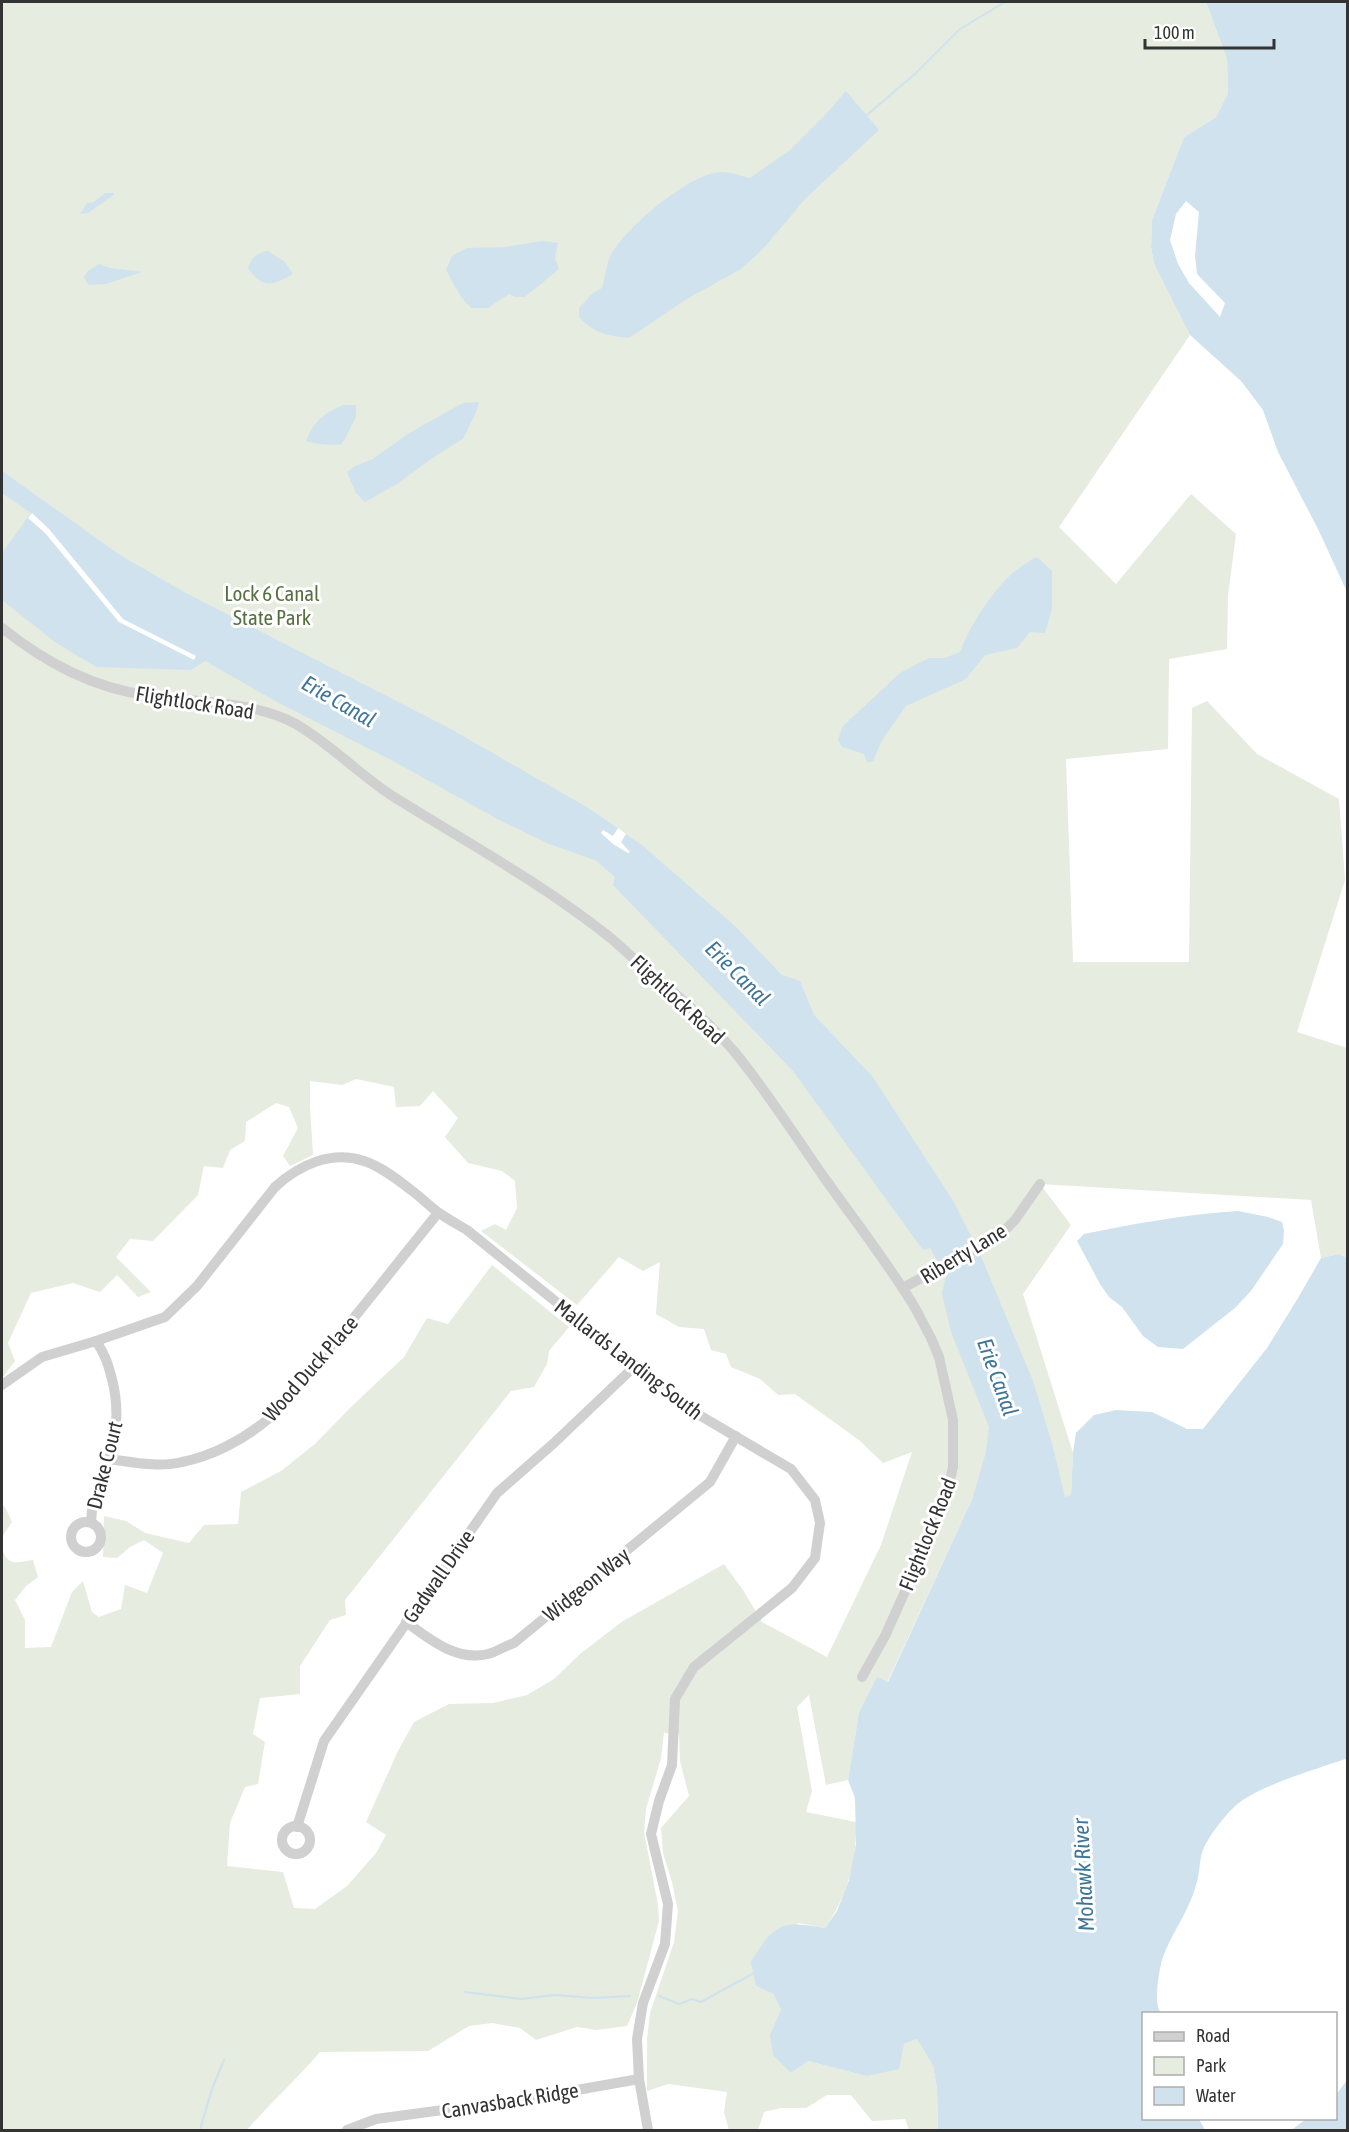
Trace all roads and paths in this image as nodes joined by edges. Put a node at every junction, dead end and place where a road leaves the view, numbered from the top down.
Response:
1 (2, 628) edge
2 (1040, 1184) dead end
3 (438, 1213) junction
4 (903, 1288) junction
5 (96, 1341) junction
6 (636, 1365) junction
7 (2, 1385) edge
8 (736, 1436) junction
9 (109, 1459) junction
10 (91, 1522) dead end
11 (406, 1622) junction
12 (862, 1677) dead end
13 (297, 1827) dead end
14 (639, 2079) junction
15 (347, 2130) edge
16 (648, 2130) edge

1 - 4 street, Flightlock Road
2 - 4 street, Riberty Lane
3 - 5 street, Mallards Landing South
3 - 6 street, Mallards Landing South
3 - 9 street, Wood Duck Place
4 - 12 street, Flightlock Road
5 - 7 street, Mallards Landing South
5 - 9 street, Drake Court
6 - 8 street, Mallards Landing South
6 - 11 street, Gadwall Drive
8 - 11 street, Widgeon Way
8 - 14 street, Mallards Landing South
9 - 10 street, Drake Court
11 - 13 street, Gadwall Drive
14 - 15 street, Canvasback Ridge
14 - 16 street, Mallards Landing South

